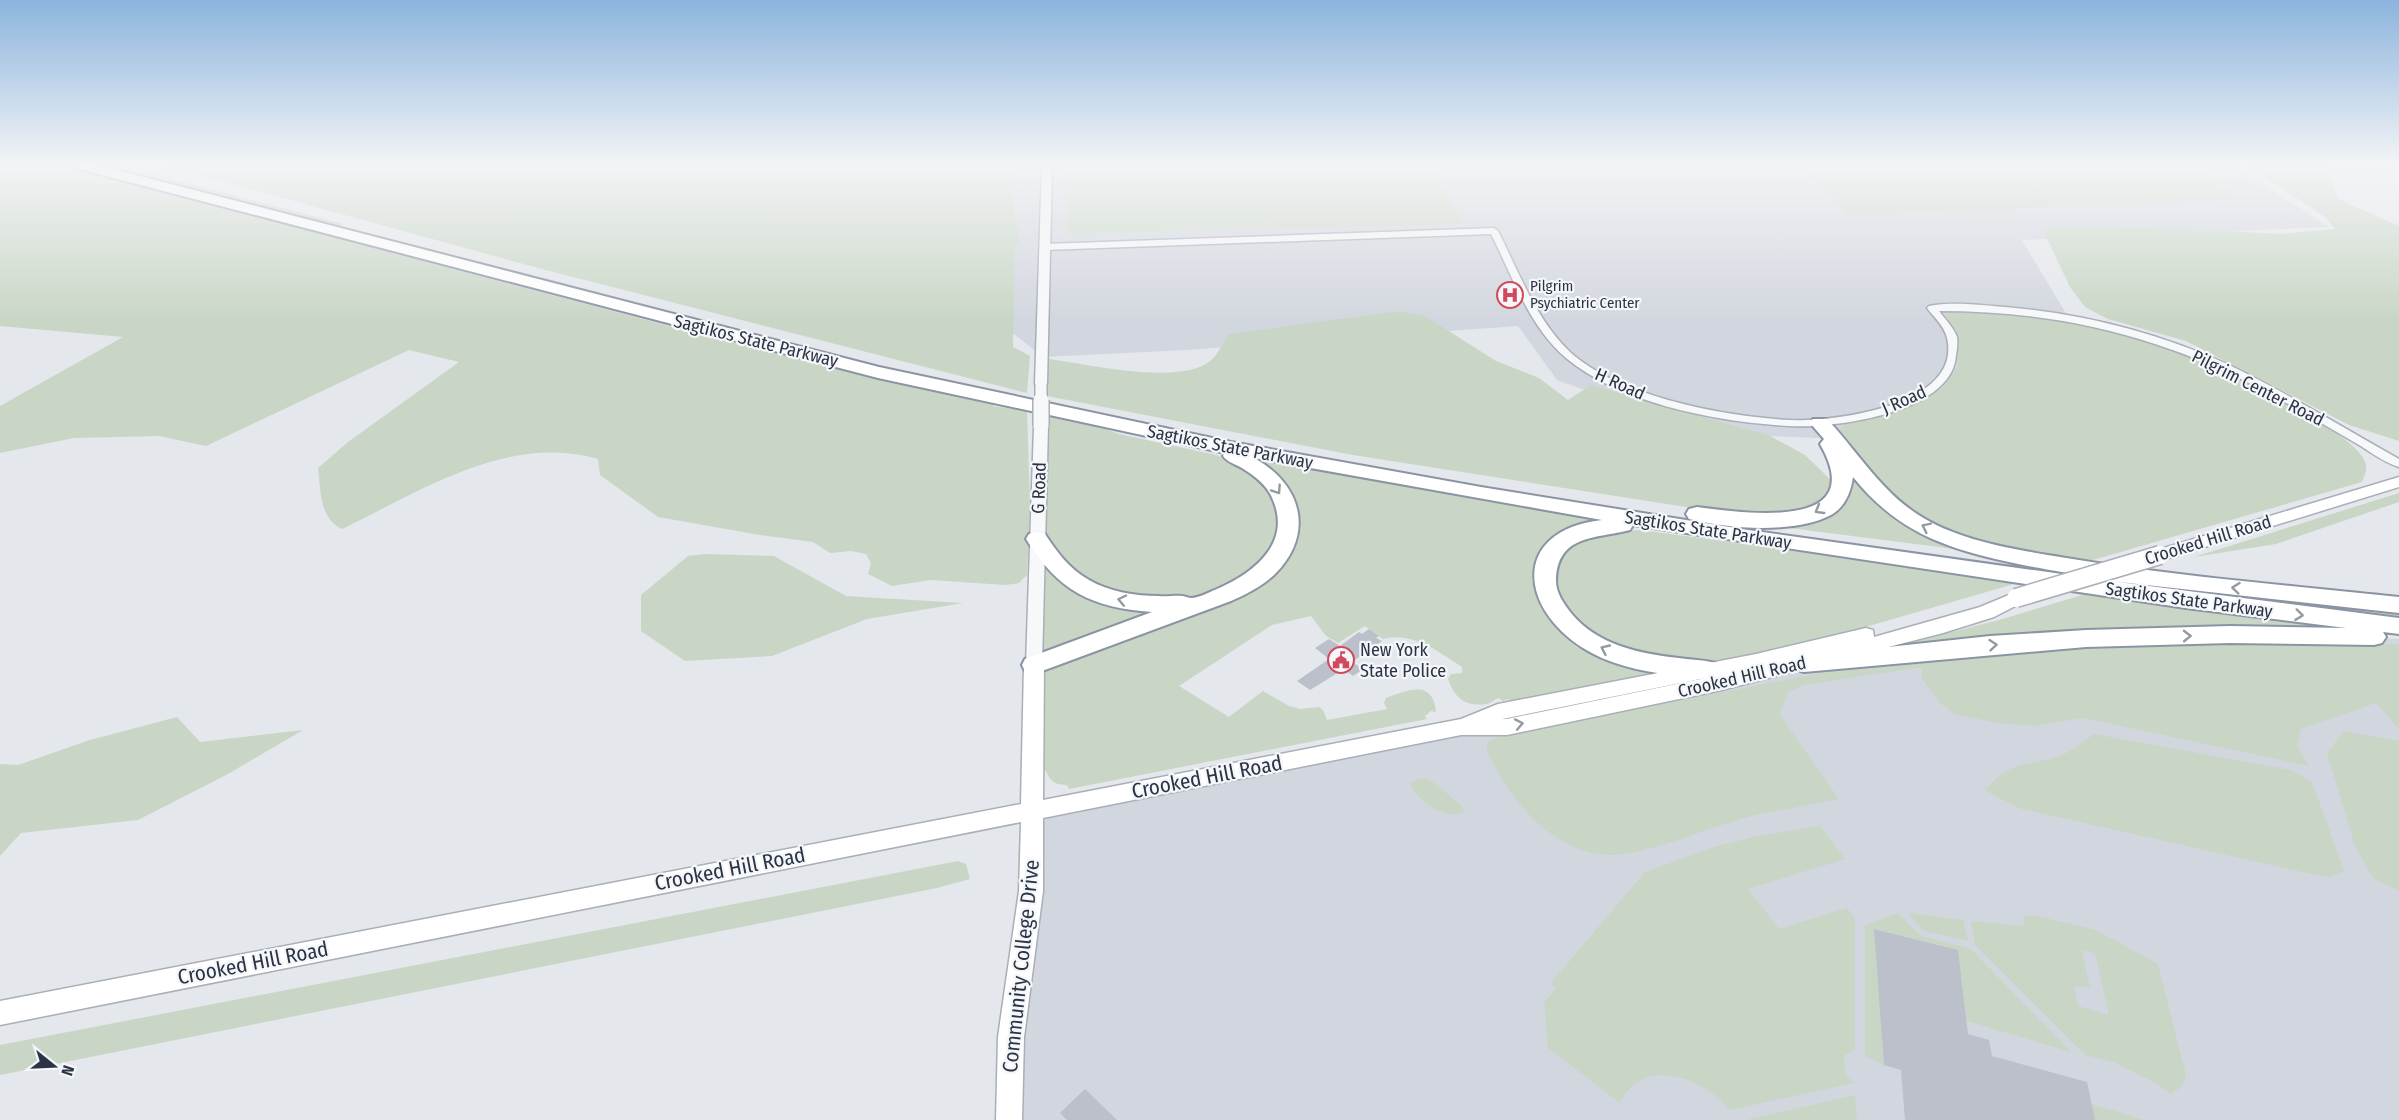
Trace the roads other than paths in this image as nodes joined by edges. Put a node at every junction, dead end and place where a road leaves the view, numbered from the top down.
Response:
1 (283, 217) edge
2 (333, 217) edge
3 (1046, 217) edge
4 (1045, 248) junction
5 (1932, 308) joint
6 (1820, 423) junction
7 (1172, 436) junction
8 (2399, 464) edge
9 (2399, 482) edge
10 (1582, 501) junction
11 (1748, 537) junction
12 (1037, 539) junction
13 (2125, 576) junction
14 (2016, 598) junction
15 (1201, 603) junction
16 (2399, 604) edge
17 (2399, 626) edge
18 (2399, 638) edge
19 (1804, 663) junction
20 (1034, 665) junction
21 (1711, 670) junction
22 (1461, 727) junction
23 (1031, 812) junction
24 (0, 1013) edge
25 (1010, 1120) edge

1 - 7 highway, Sagtikos State Parkway
2 - 10 highway, Sagtikos State Parkway
3 - 4 street, G Road
4 - 6 street, H Road
4 - 12 street, G Road, bridge
5 - 6 street, J Road
5 - 8 street, Pilgrim Center Road
6 -> 10 highway
13 -> 6 highway
7 - 11 highway, Sagtikos State Parkway
7 -> 15 highway
9 - 14 main road, Crooked Hill Road, bridge
10 - 13 highway, Sagtikos State Parkway
11 -> 17 highway, Sagtikos State Parkway
21 -> 11 highway
15 -> 12 highway
12 - 20 street, G Road
16 -> 13 highway, Sagtikos State Parkway
14 - 19 main road, Crooked Hill Road
14 - 21 main road, Crooked Hill Road
15 - 20 highway
19 -> 18 highway
22 -> 19 main road, Crooked Hill Road
20 - 23 main road, G Road
21 - 22 main road, Crooked Hill Road
22 - 23 main road, Crooked Hill Road
23 - 24 main road, Crooked Hill Road
23 - 25 main road, Community College Drive

